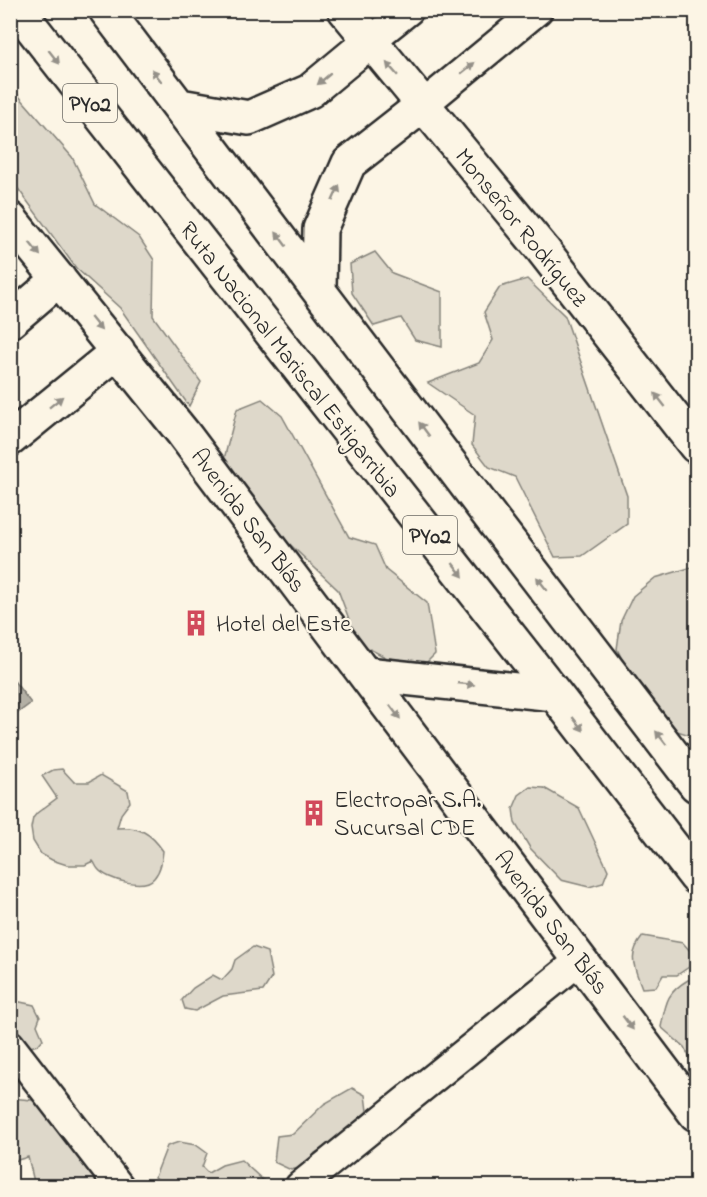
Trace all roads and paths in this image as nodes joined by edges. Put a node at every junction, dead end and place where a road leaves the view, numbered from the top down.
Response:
1 (18, 10) edge
2 (106, 10) edge
3 (345, 10) edge
4 (409, 10) edge
5 (538, 10) edge
6 (369, 42) junction
7 (423, 105) junction
8 (180, 106) junction
9 (10, 219) edge
10 (59, 279) junction
11 (319, 290) junction
12 (10, 321) edge
13 (118, 351) junction
14 (10, 439) edge
15 (696, 446) edge
16 (366, 674) junction
17 (555, 694) junction
18 (696, 785) edge
19 (696, 877) edge
20 (580, 960) junction
21 (10, 1045) edge
22 (696, 1114) edge
23 (119, 1186) edge
24 (300, 1186) edge

1 -> 17 main road, Ruta Nacional Mariscal Estigarribia / PY02
8 -> 2 main road, PY02
3 - 6 main road, Monseñor Rodríguez
4 - 6 street
7 -> 5 street
7 -> 6 main road, Monseñor Rodríguez
6 -> 8 main road
11 -> 7 main road
15 -> 7 main road, Monseñor Rodríguez
11 -> 8 main road, PY02
9 -> 10 main road, Avenida San Blás
10 - 12 main road
10 -> 13 main road, Avenida San Blás
18 -> 11 main road, PY02
14 -> 13 main road
13 - 16 main road, Avenida San Blás
16 -> 17 main road
16 -> 20 main road, Avenida San Blás
17 -> 19 main road, Ruta Nacional Mariscal Estigarribia / PY02
20 -> 22 main road, Avenida San Blás
20 - 24 street
21 - 23 street

